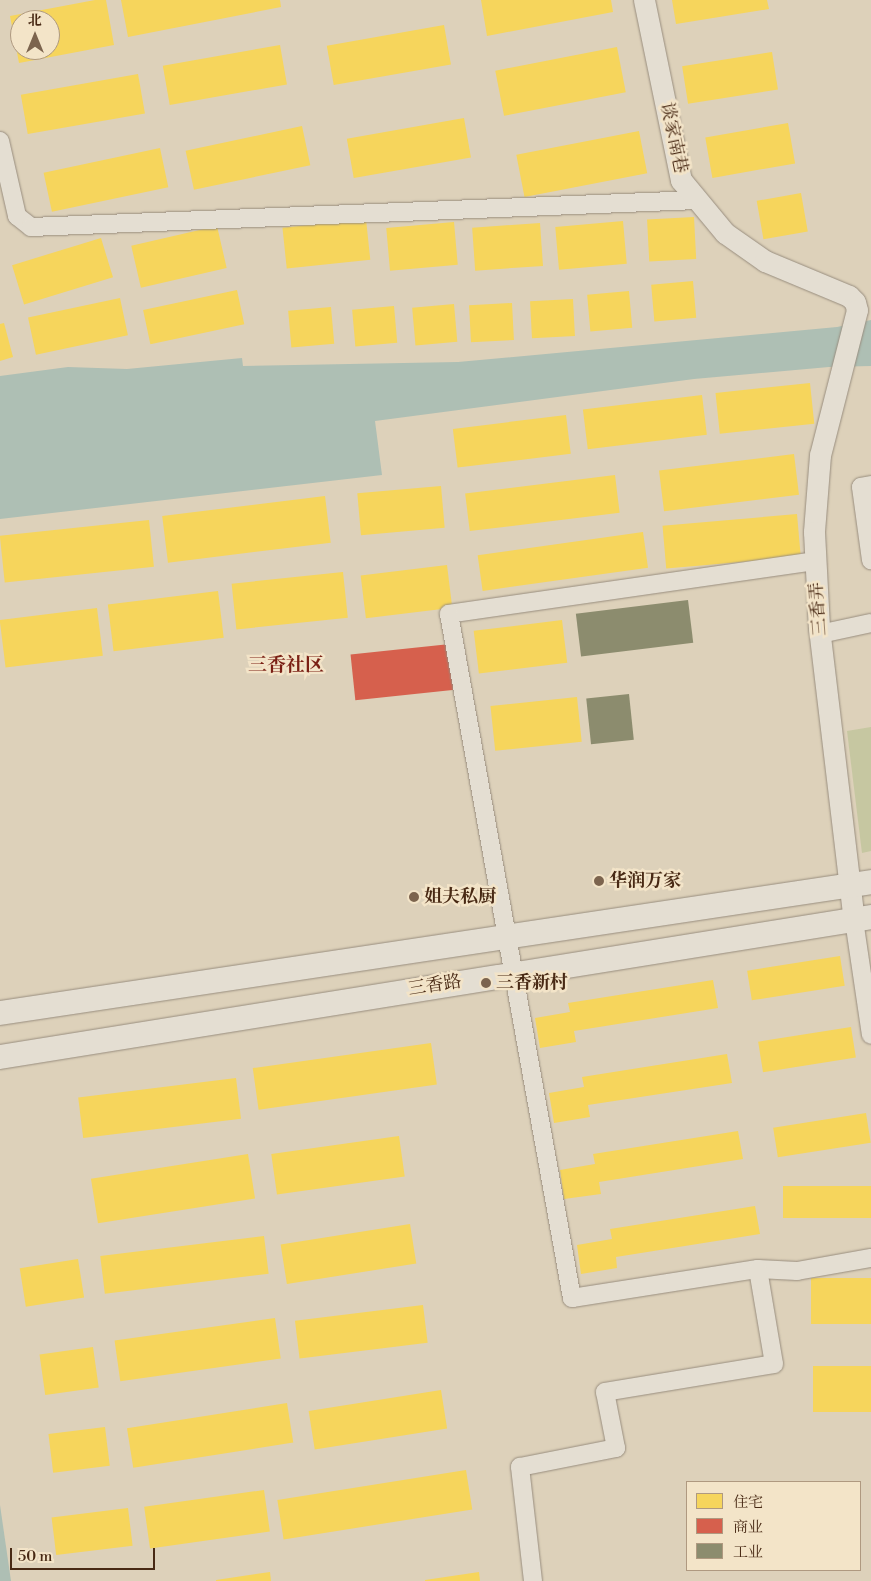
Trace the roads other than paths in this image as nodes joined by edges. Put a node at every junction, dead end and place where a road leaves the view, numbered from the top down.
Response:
1 (644, 0) edge
2 (0, 141) edge
3 (698, 200) junction
4 (856, 306) joint
5 (871, 485) edge
6 (871, 560) edge
7 (816, 561) junction
8 (871, 623) edge
9 (820, 634) junction
10 (861, 883) edge
11 (863, 918) edge
12 (509, 937) junction
13 (516, 972) junction
14 (0, 1013) edge
15 (871, 1035) edge
16 (0, 1057) edge
17 (871, 1258) edge
18 (758, 1269) junction
19 (534, 1581) edge

1 - 3 street, 谈家南巷
2 - 3 street
3 - 4 street, 谈家南巷
4 - 7 street, 三香弄
5 - 6 street
7 - 9 street, 三香弄
7 - 12 street
8 - 9 street
9 - 10 street, 三香弄
10 - 11 street, 三香弄
10 - 12 main road
11 - 13 main road, 三香路
11 - 15 street
12 - 13 street
12 - 14 main road
13 - 16 main road, 三香路
13 - 18 street
17 - 18 street
18 - 19 street

